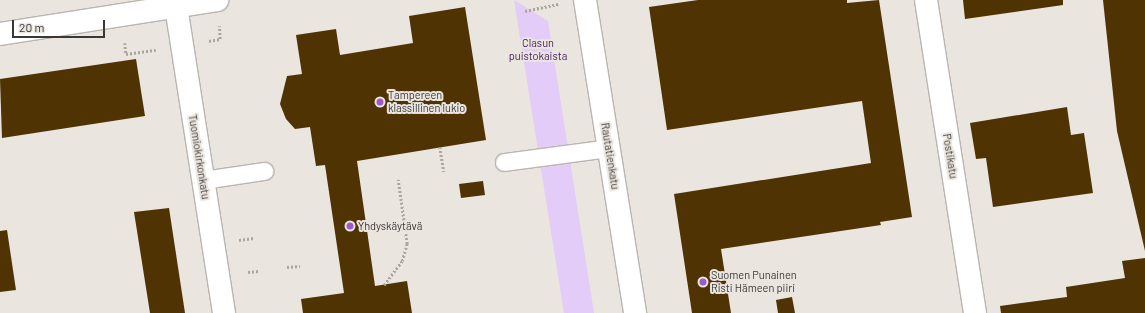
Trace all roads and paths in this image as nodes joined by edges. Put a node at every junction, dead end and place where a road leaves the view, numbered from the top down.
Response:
1 (217, 0) edge
2 (585, 0) edge
3 (926, 0) edge
4 (563, 3) dead end
5 (175, 4) edge
6 (525, 11) dead end
7 (0, 34) edge
8 (440, 147) dead end
9 (609, 148) junction
10 (504, 162) dead end
11 (264, 170) dead end
12 (444, 172) dead end
13 (203, 180) junction
14 (398, 180) dead end
15 (300, 266) dead end
16 (287, 267) dead end
17 (259, 271) dead end
18 (248, 272) dead end
19 (384, 285) dead end
20 (224, 313) edge
21 (635, 313) edge
22 (975, 313) edge

1 - 5 street
2 - 9 street, Rautatienkatu
3 - 22 street, Postikatu
4 - 6 path
5 - 7 street
5 - 13 street, Tuomiokirkonkatu
8 - 12 path
9 - 10 lane
9 - 21 street, Rautatienkatu
11 - 13 lane
13 - 20 street, Tuomiokirkonkatu
14 - 19 path
15 - 16 path
17 - 18 path

